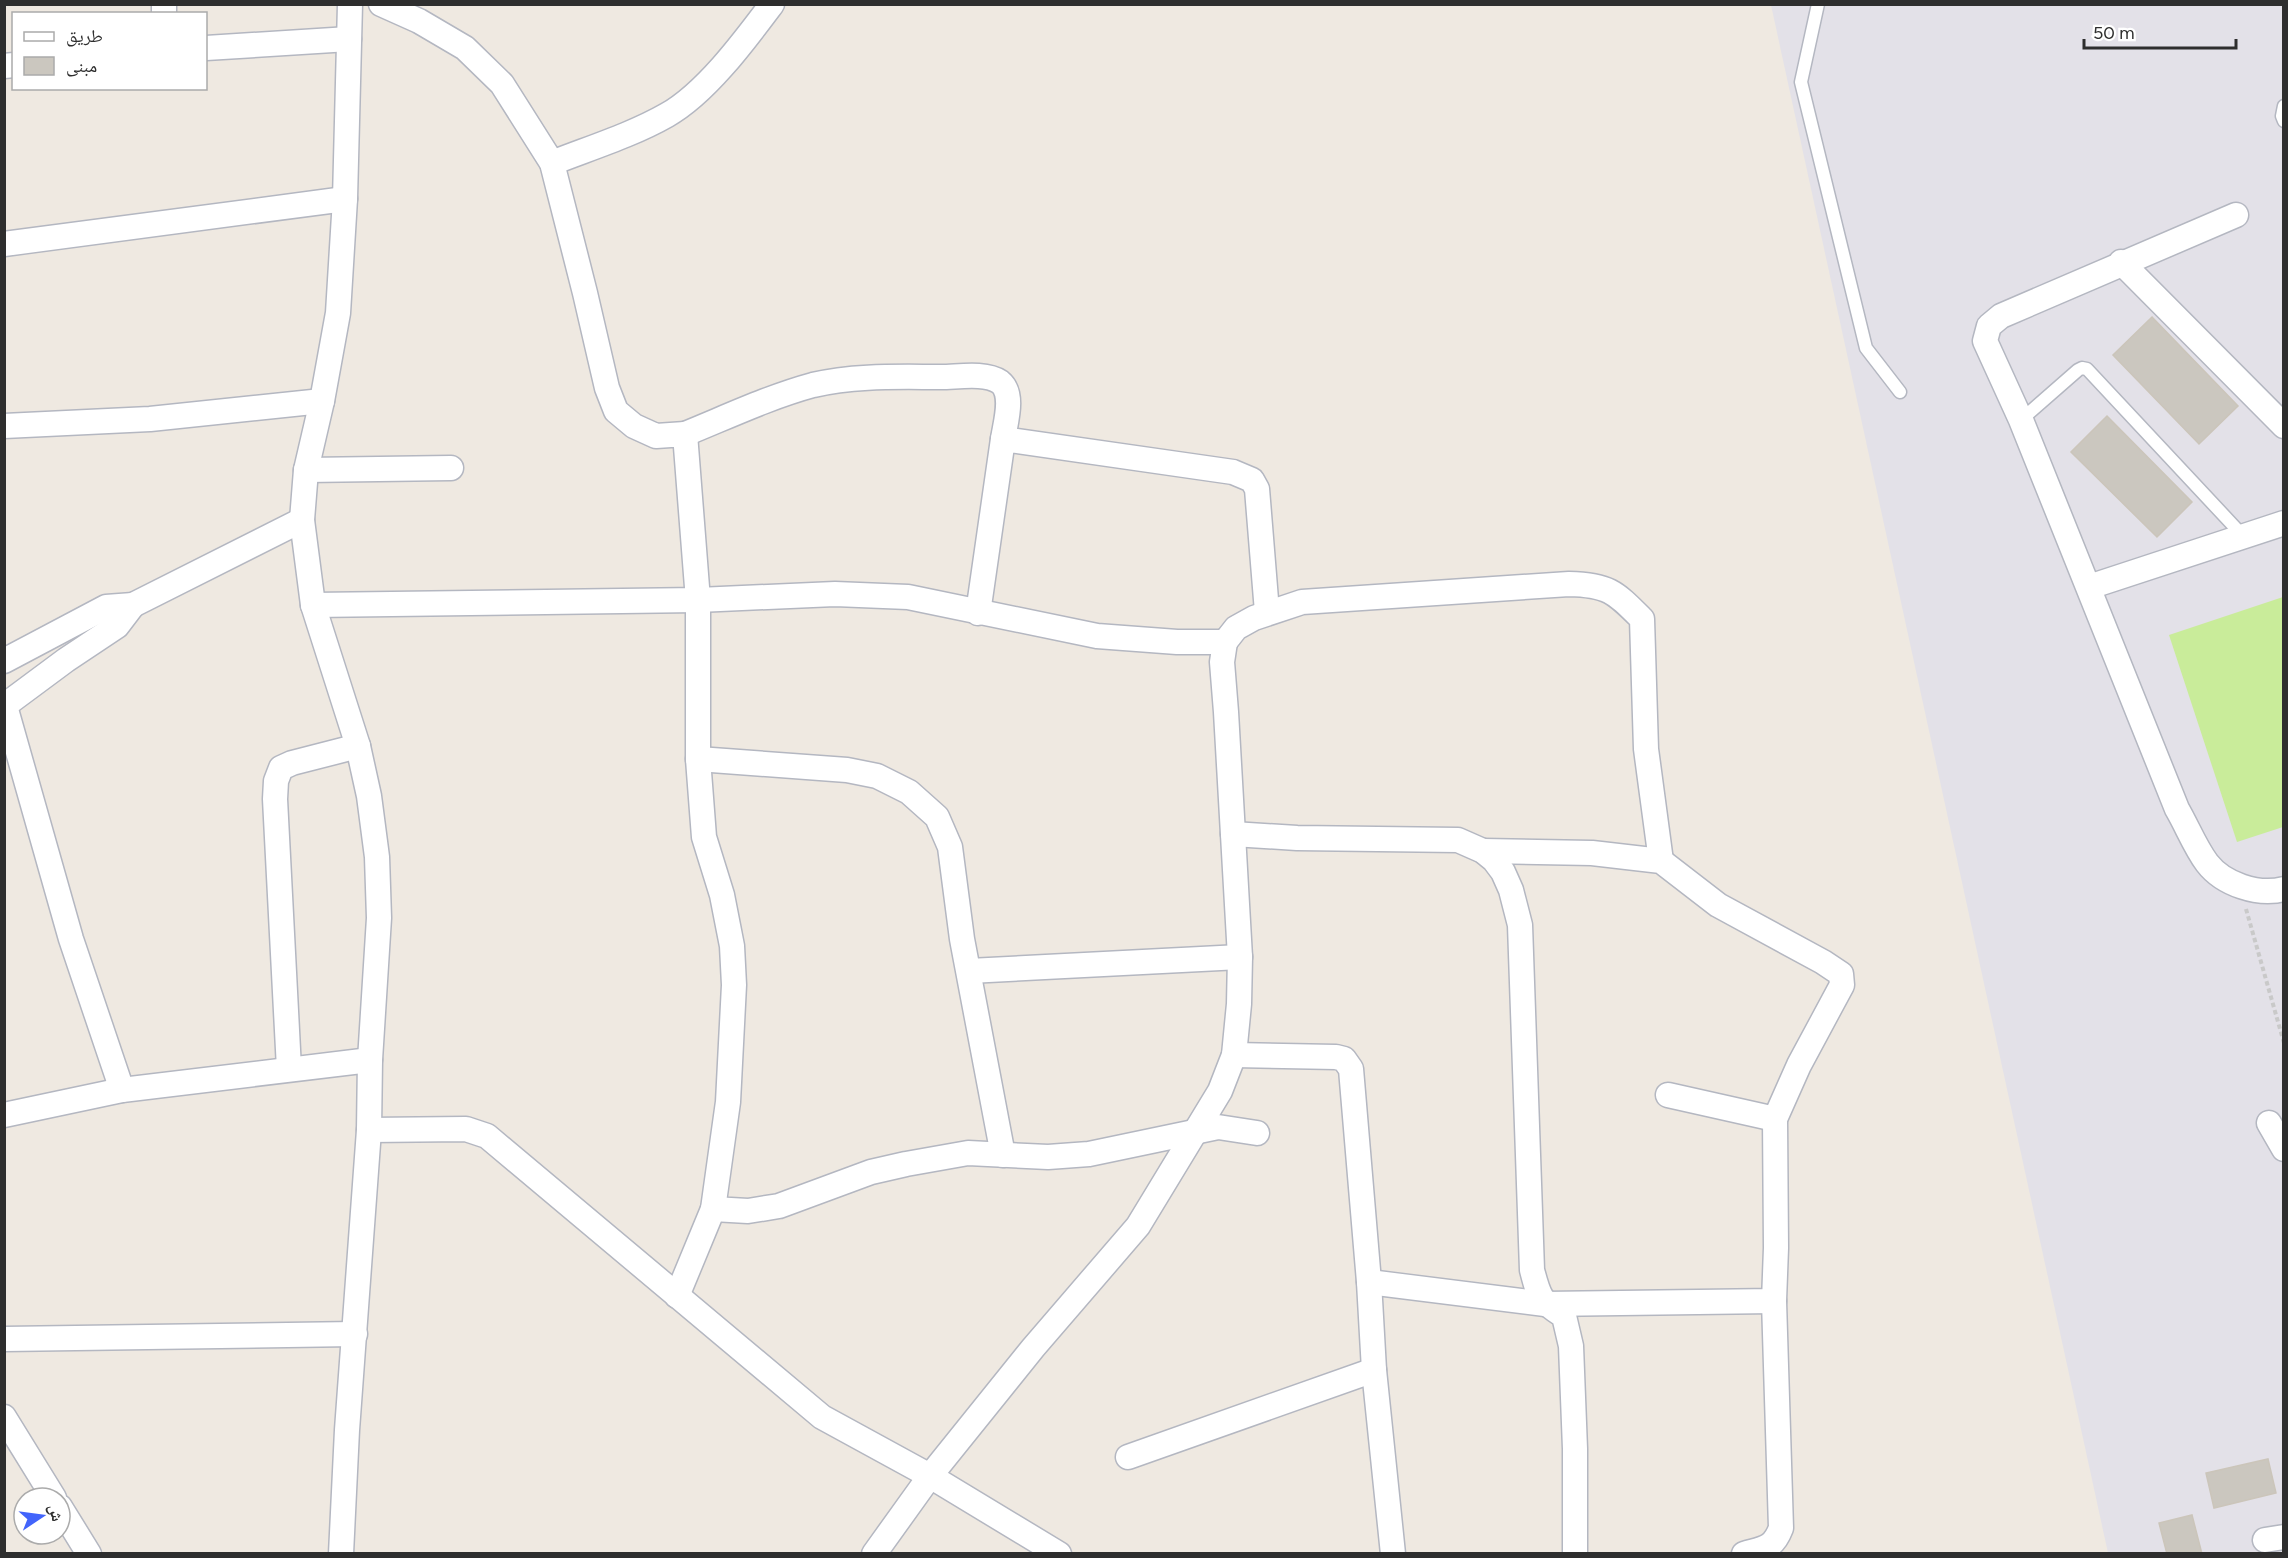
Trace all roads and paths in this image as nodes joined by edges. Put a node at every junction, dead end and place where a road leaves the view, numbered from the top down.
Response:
1 (350, 4) edge
2 (381, 4) edge
3 (772, 4) edge
4 (1818, 4) edge
5 (349, 39) junction
6 (207, 48) edge
7 (2283, 106) edge
8 (2283, 121) edge
9 (552, 163) junction
10 (345, 199) junction
11 (2236, 215) dead end
12 (4, 244) edge
13 (2121, 262) junction
14 (1900, 392) dead end
15 (322, 401) junction
16 (2021, 420) junction
17 (4, 426) edge
18 (2283, 426) edge
19 (685, 434) junction
20 (1003, 439) junction
21 (451, 468) dead end
22 (306, 470) junction
23 (302, 520) junction
24 (2283, 523) edge
25 (2244, 537) junction
26 (2089, 587) junction
27 (698, 600) junction
28 (133, 605) junction
29 (313, 605) junction
30 (1267, 612) junction
31 (978, 613) junction
32 (1225, 642) junction
33 (4, 661) edge
34 (5, 706) edge
35 (358, 746) junction
36 (698, 759) junction
37 (1233, 834) junction
38 (1483, 851) junction
39 (1661, 861) junction
40 (2239, 885) junction
41 (2283, 890) edge
42 (1240, 957) junction
43 (969, 971) junction
44 (2283, 1043) edge
45 (1234, 1055) junction
46 (370, 1060) junction
47 (289, 1070) junction
48 (122, 1090) junction
49 (1668, 1095) dead end
50 (4, 1115) edge
51 (1775, 1119) junction
52 (2269, 1123) dead end
53 (369, 1130) junction
54 (1196, 1131) junction
55 (1257, 1133) dead end
56 (2283, 1149) edge
57 (1003, 1155) junction
58 (713, 1209) junction
59 (1369, 1282) junction
60 (677, 1296) junction
61 (1774, 1301) junction
62 (1545, 1304) junction
63 (355, 1334) junction
64 (4, 1338) edge
65 (1374, 1370) junction
66 (4, 1417) edge
67 (1128, 1457) dead end
68 (930, 1476) junction
69 (47, 1486) edge
70 (72, 1526) edge
71 (89, 1554) edge
72 (341, 1554) edge
73 (874, 1554) edge
74 (1059, 1554) edge
75 (1393, 1554) edge
76 (1575, 1554) edge
77 (1744, 1554) edge

1 - 5 street
2 - 9 street
3 - 9 street
4 - 14 lane
5 - 6 street
5 - 10 street
7 - 8 lane
9 - 19 street
10 - 12 street
10 - 15 street
11 - 13 street
13 - 16 street
13 - 18 street
15 - 17 street
15 - 22 street
16 - 25 lane
16 - 26 street
19 - 20 street
19 - 27 street
20 - 30 street
20 - 31 street
21 - 22 street
22 - 23 street
23 - 28 street
23 - 29 street
24 - 25 street
25 - 26 street
26 - 40 street
27 - 29 street
27 - 31 street
27 - 36 street
28 - 33 street
28 - 34 street
29 - 35 street
30 - 32 street
30 - 39 street
31 - 32 street
32 - 37 street
34 - 48 street
35 - 46 street
35 - 47 street
36 - 43 street
36 - 58 street
37 - 38 street
37 - 42 street
38 - 39 street
38 - 62 street
39 - 51 street
40 - 41 street
40 - 44 path
42 - 43 street
42 - 45 street
43 - 57 street
45 - 54 street
45 - 59 street
46 - 47 street
46 - 53 street
47 - 48 street
48 - 50 street
49 - 51 street
51 - 61 street
52 - 56 street
53 - 60 street
53 - 63 street
54 - 55 street
54 - 57 street
54 - 68 street
57 - 58 street
58 - 60 street
59 - 62 street
59 - 65 street
60 - 68 street
61 - 62 street
61 - 77 street
62 - 76 street
63 - 64 street
63 - 72 street
65 - 67 street
65 - 75 street
66 - 69 street
68 - 73 street
68 - 74 street
70 - 71 street

